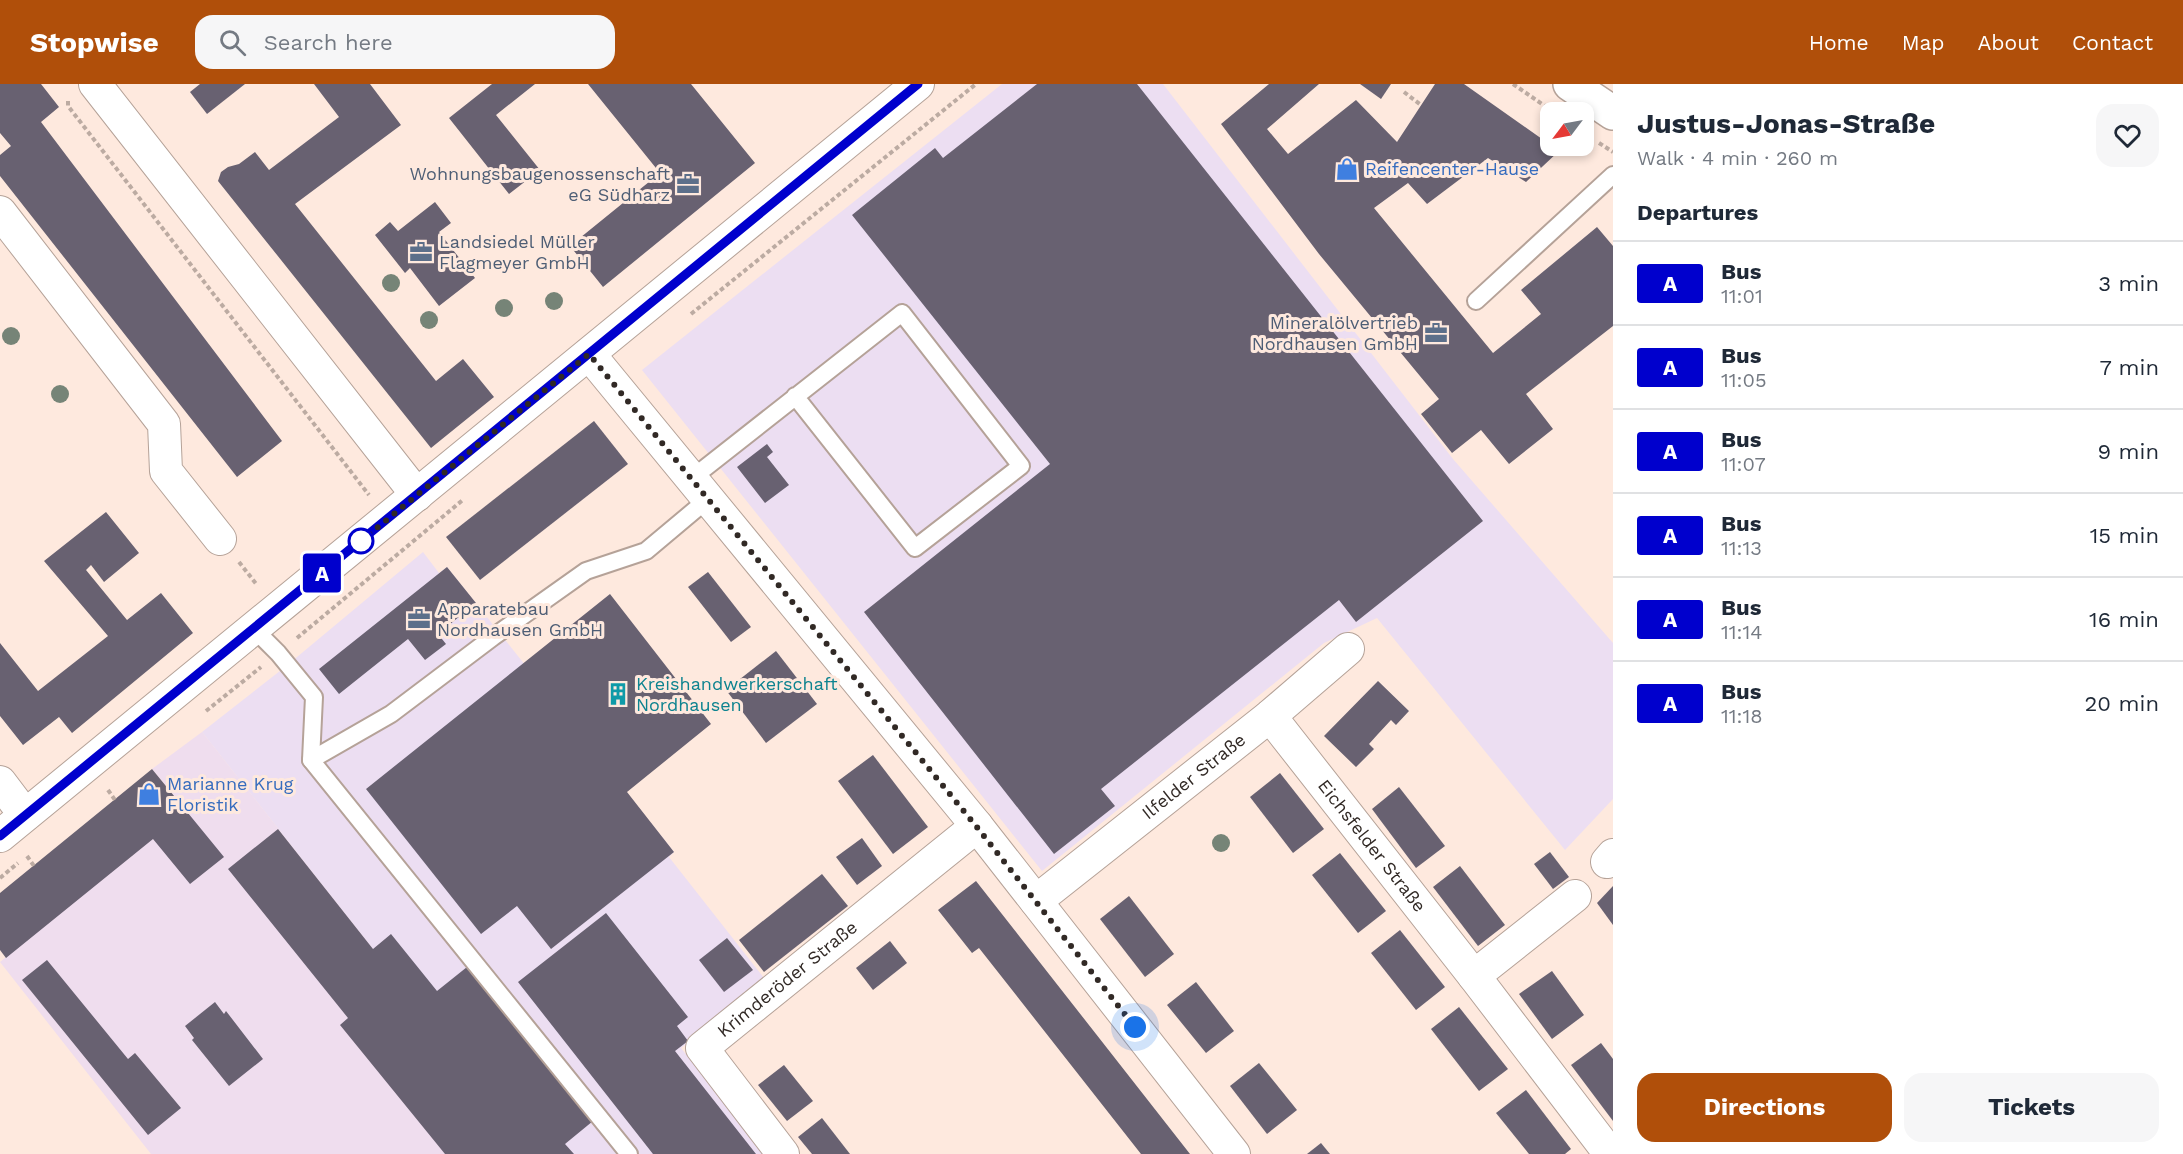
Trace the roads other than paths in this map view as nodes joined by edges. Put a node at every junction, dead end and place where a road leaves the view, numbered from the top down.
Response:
1 (918, 84) edge
2 (1570, 84) edge
3 (82, 90) edge
4 (1613, 113) edge
5 (1613, 175) edge
6 (0, 212) edge
7 (1476, 301) dead end
8 (589, 354) junction
9 (795, 396) junction
10 (700, 489) junction
11 (417, 495) junction
12 (220, 538) road end
13 (266, 620) junction
14 (1348, 649) dead end
15 (1270, 716) junction
16 (311, 760) junction
17 (0, 782) edge
18 (25, 815) junction
19 (976, 826) junction
20 (0, 836) edge
21 (1575, 896) dead end
22 (1036, 901) junction
23 (1474, 976) junction
24 (629, 1154) edge
25 (783, 1154) edge
26 (1234, 1154) edge
27 (1610, 1154) edge

1 - 8 street
2 - 4 main road
3 - 11 street
5 - 7 lane
6 - 12 street
8 - 10 street
8 - 11 street
9 - 9 lane
9 - 10 lane
10 - 16 lane
10 - 19 street
11 - 13 street
13 - 16 lane
13 - 18 street
14 - 15 street, Ilfelder Straße
15 - 22 street, Ilfelder Straße
15 - 23 street, Eichsfelder Straße
16 - 24 lane
17 - 18 street
18 - 20 street
19 - 22 street
19 - 25 street, Krimderöder Straße
21 - 23 street
22 - 26 street
23 - 27 street, Eichsfelder Straße

